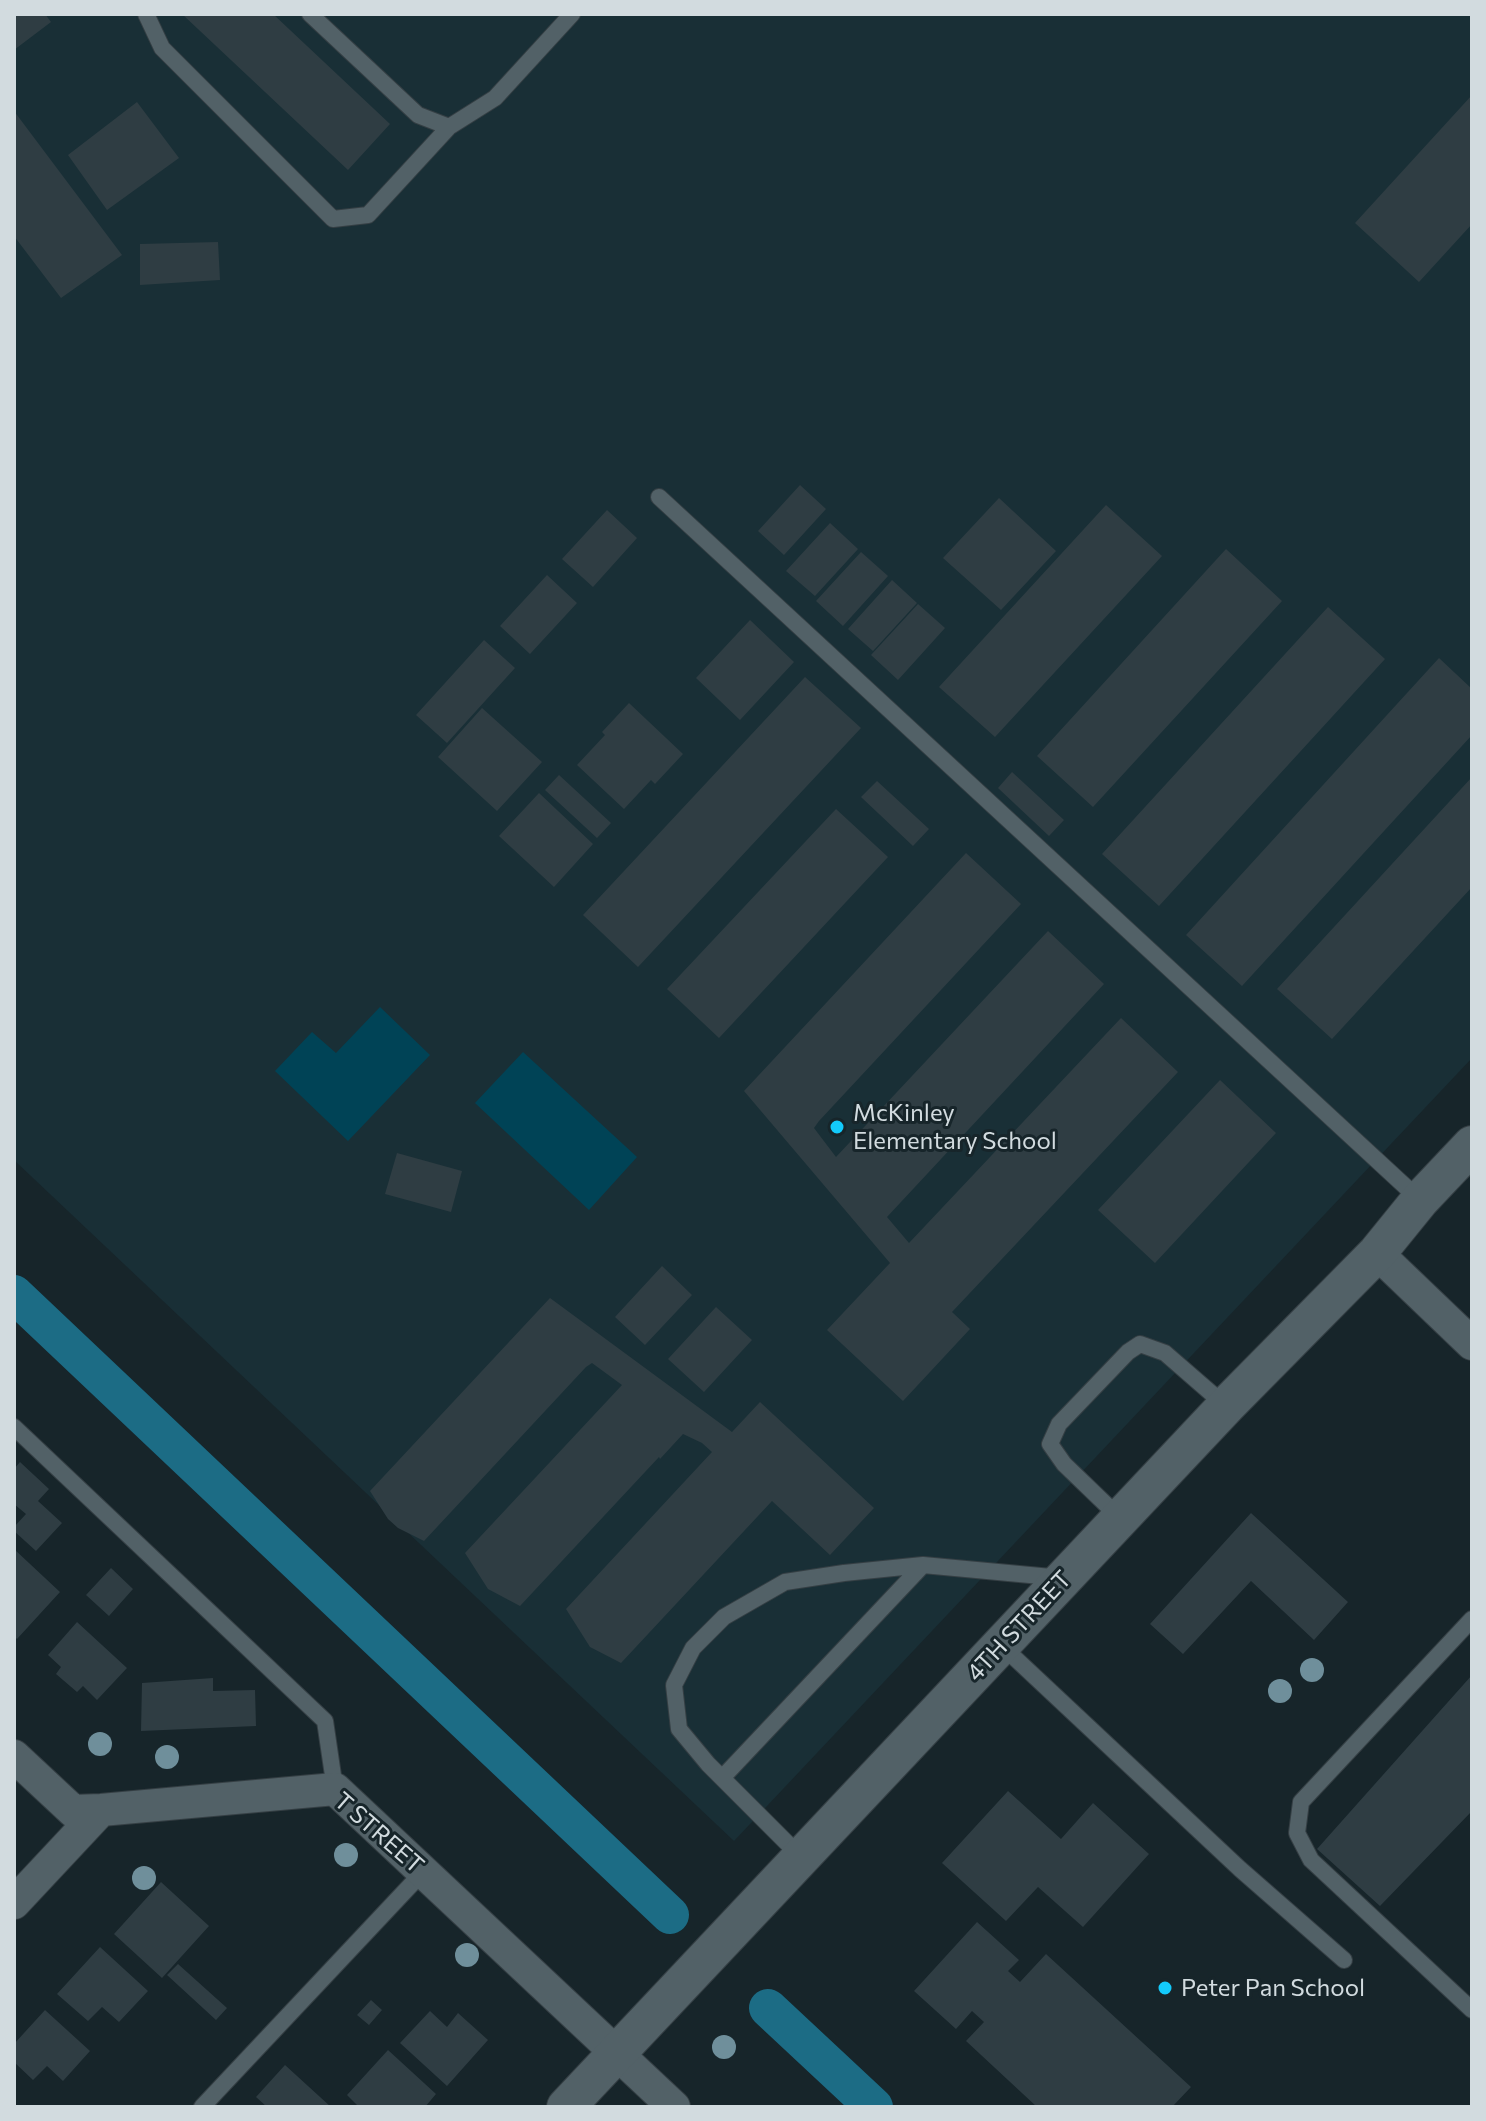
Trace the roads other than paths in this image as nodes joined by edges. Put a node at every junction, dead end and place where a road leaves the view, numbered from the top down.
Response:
1 (146, 14) edge
2 (310, 14) edge
3 (572, 14) edge
4 (449, 127) junction
5 (659, 497) dead end
6 (1472, 1145) edge
7 (1420, 1200) junction
8 (1377, 1253) junction
9 (1472, 1344) edge
10 (1226, 1406) junction
11 (14, 1427) edge
12 (1120, 1518) junction
13 (923, 1565) junction
14 (1063, 1578) junction
15 (1472, 1619) edge
16 (1001, 1645) junction
17 (14, 1756) edge
18 (722, 1778) junction
19 (335, 1789) junction
20 (101, 1810) junction
21 (801, 1857) junction
22 (423, 1872) junction
23 (14, 1903) edge
24 (1344, 1960) dead end
25 (1472, 2010) edge
26 (617, 2053) junction
27 (202, 2107) edge
28 (566, 2107) edge
29 (674, 2107) edge

1 - 4 lane
2 - 4 lane
3 - 4 lane
5 - 7 lane
6 - 7 street, 4TH STREET
7 - 8 street, 4TH STREET
8 - 9 street
8 - 10 street, 4TH STREET
10 - 12 street, 4TH STREET
10 - 12 lane
11 - 19 lane
12 - 14 street, 4TH STREET
13 - 14 lane
13 - 18 lane
13 - 18 lane
14 - 16 street, 4TH STREET
15 - 25 lane
16 - 21 street, 4TH STREET
16 - 24 lane
17 - 20 street, T STREET
18 - 21 lane
19 - 20 street, T STREET
19 - 22 street, T STREET
20 - 23 street
21 - 26 street, 4TH STREET
22 - 26 street, T STREET
22 - 27 lane
26 - 28 street, 4TH STREET
26 - 29 street, T STREET

